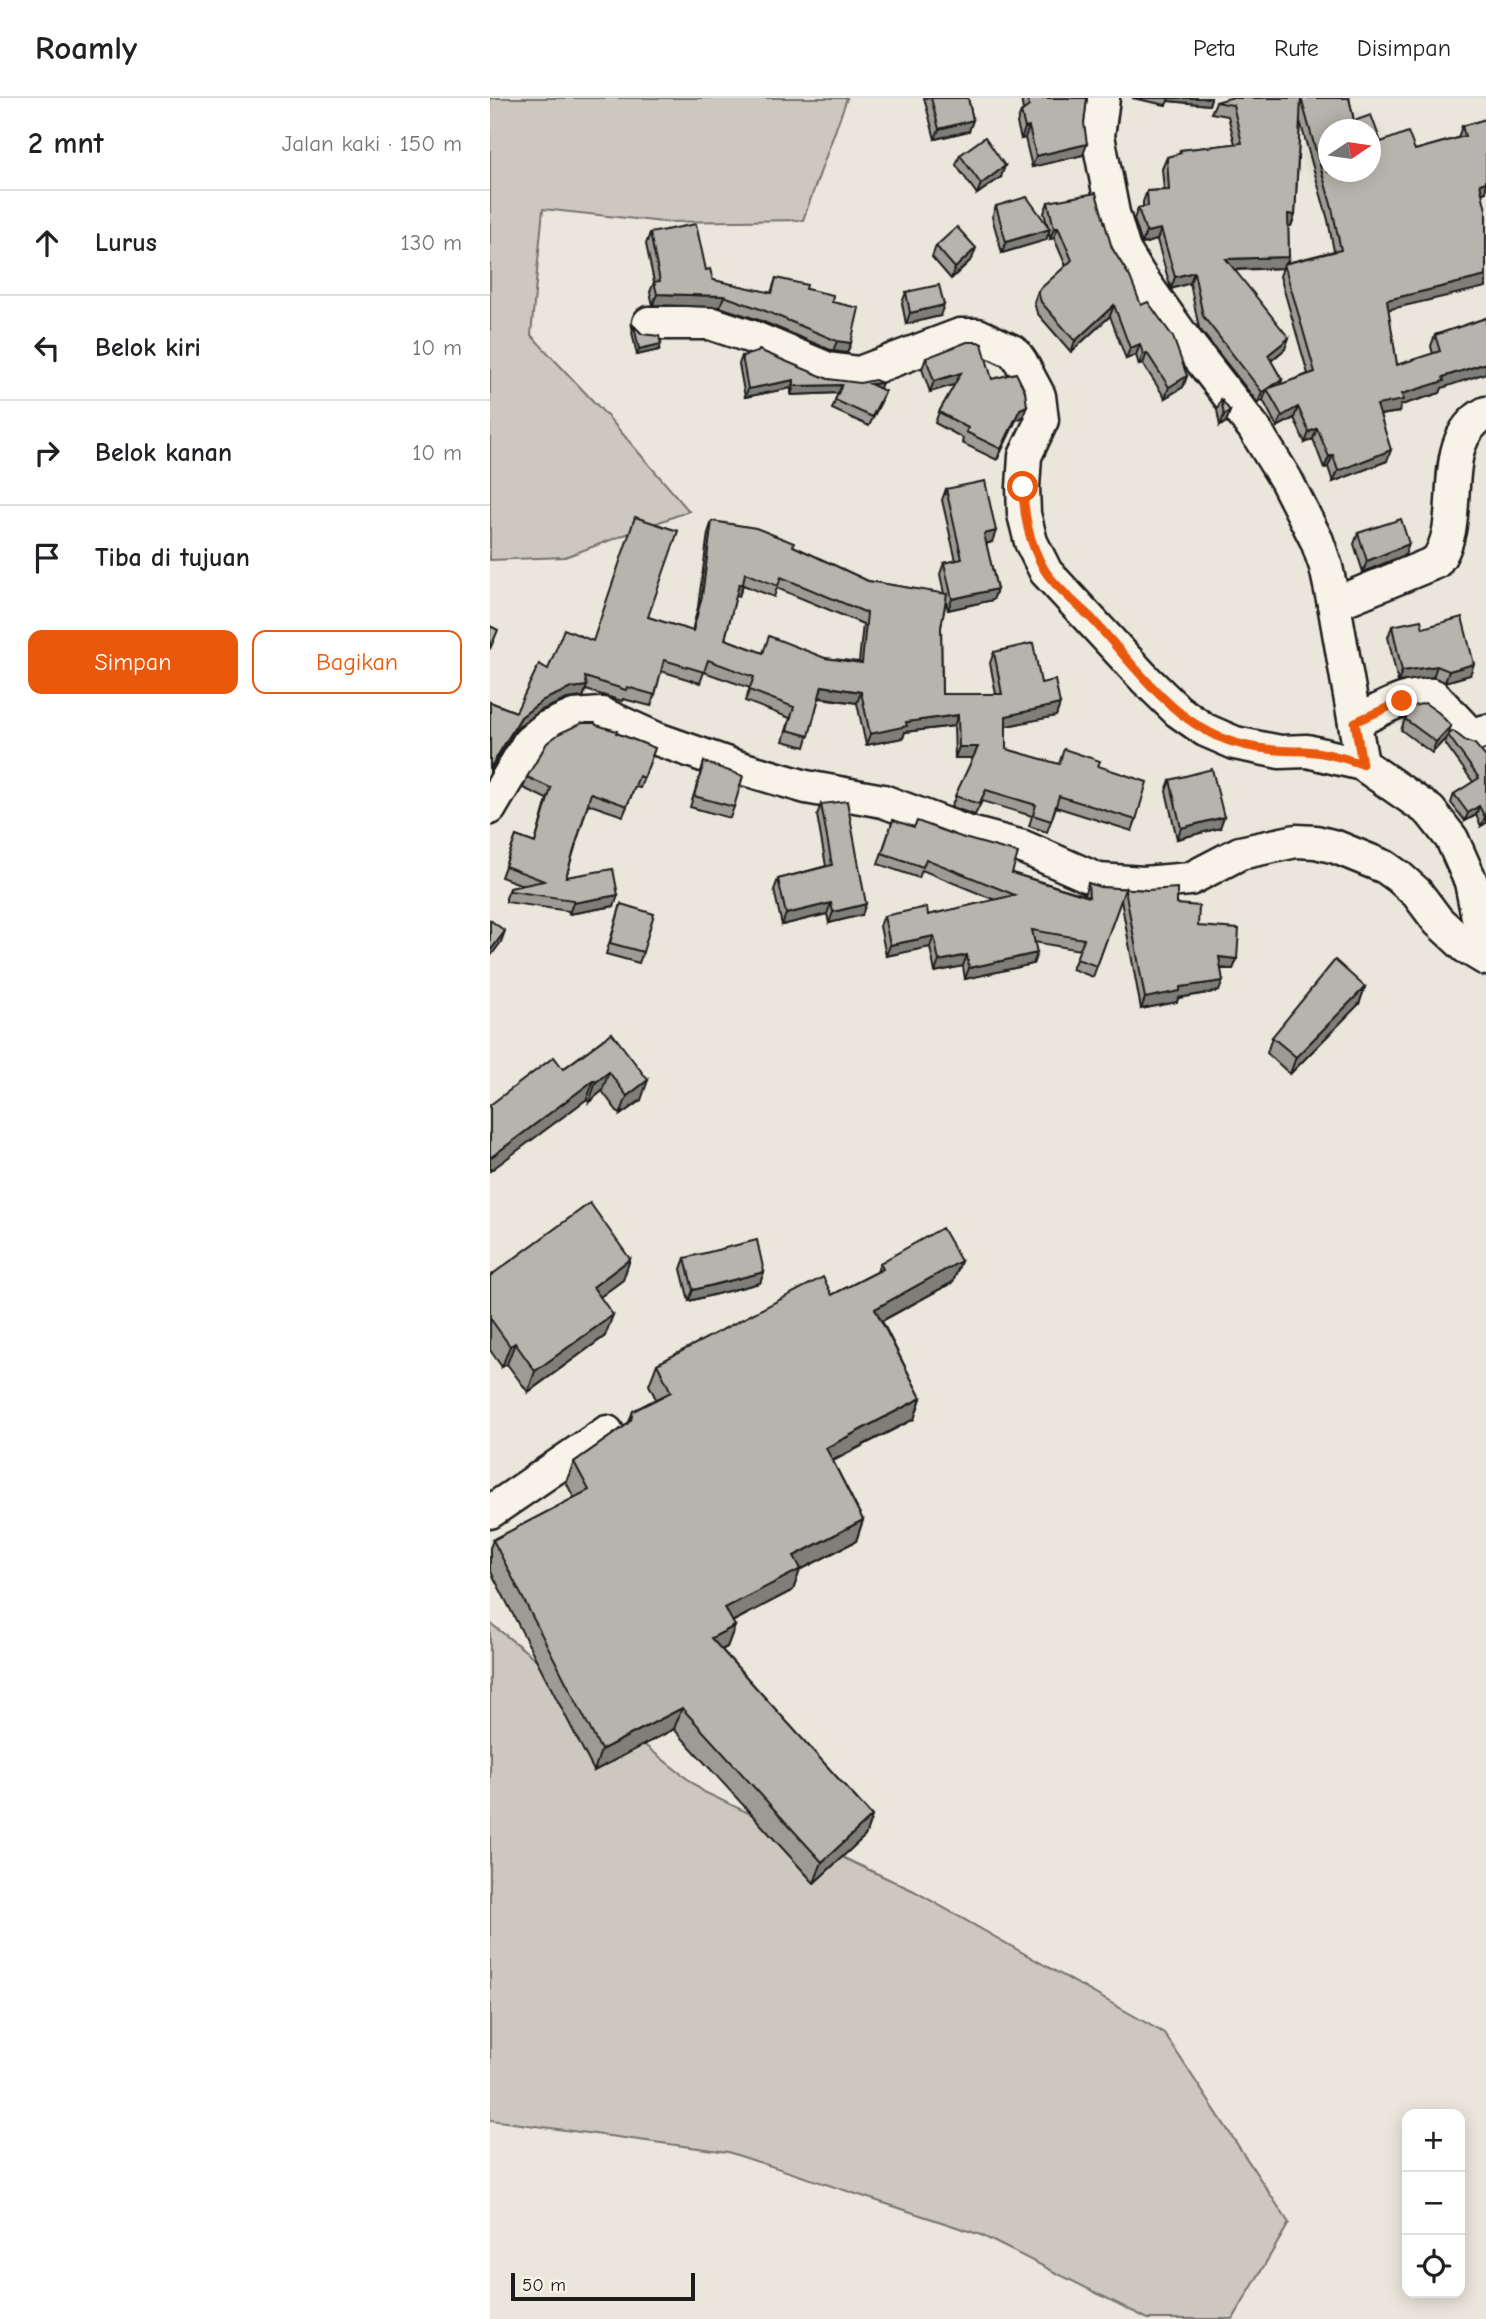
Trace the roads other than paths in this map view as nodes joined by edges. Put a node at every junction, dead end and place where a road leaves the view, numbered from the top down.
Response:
1 (1103, 98) edge
2 (649, 323) dead end
3 (1486, 414) edge
4 (1334, 604) junction
5 (1355, 722) junction
6 (1486, 731) edge
7 (1362, 764) junction
8 (490, 808) edge
9 (1482, 922) edge
10 (1486, 958) edge
11 (607, 1432) dead end
12 (490, 1512) edge

1 - 4 street
2 - 7 street
3 - 4 street
4 - 5 street
5 - 6 street
5 - 7 street
7 - 9 street
8 - 10 street
9 - 10 street
11 - 12 street

